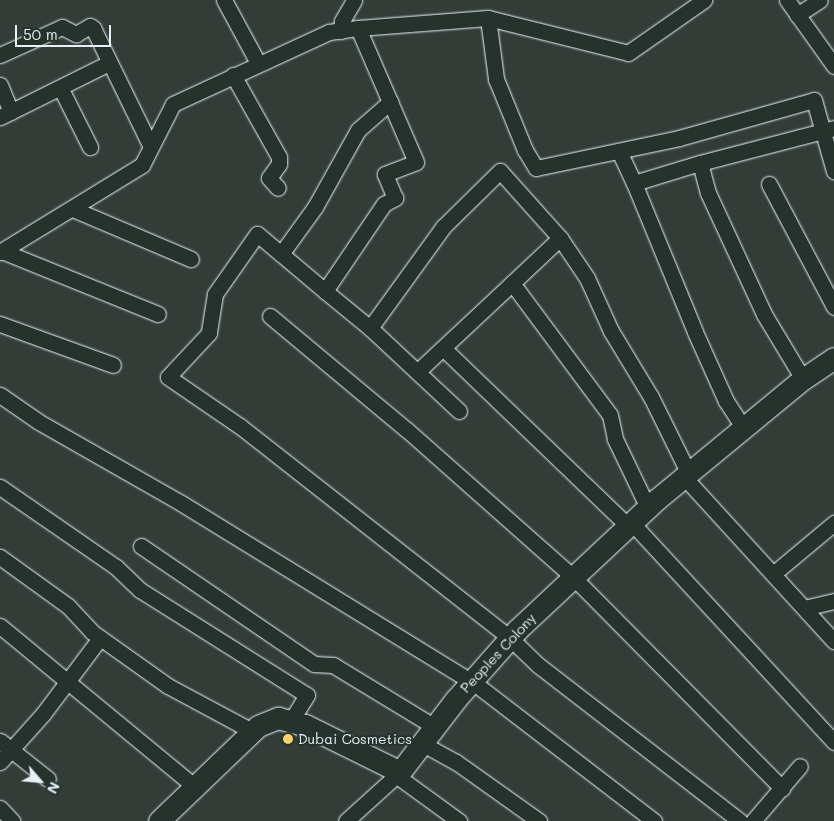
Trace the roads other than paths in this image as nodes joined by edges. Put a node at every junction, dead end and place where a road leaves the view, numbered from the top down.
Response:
1 (224, 0) edge
2 (354, 0) edge
3 (704, 0) edge
4 (787, 0) edge
5 (820, 0) edge
6 (798, 15) junction
7 (488, 18) junction
8 (358, 28) junction
9 (341, 31) junction
10 (0, 55) edge
11 (831, 56) edge
12 (258, 63) junction
13 (109, 64) junction
14 (233, 75) junction
15 (0, 85) edge
16 (61, 88) junction
17 (390, 102) junction
18 (6, 114) edge
19 (828, 130) edge
20 (90, 147) dead end
21 (151, 147) junction
22 (619, 151) junction
23 (700, 163) junction
24 (834, 171) edge
25 (634, 183) junction
26 (768, 184) dead end
27 (278, 188) dead end
28 (73, 209) junction
29 (560, 238) junction
30 (1, 251) edge
31 (281, 254) junction
32 (191, 259) dead end
33 (512, 283) junction
34 (325, 290) junction
35 (834, 307) edge
36 (158, 314) dead end
37 (270, 316) dead end
38 (0, 324) edge
39 (370, 328) junction
40 (443, 348) junction
41 (834, 358) edge
42 (113, 366) dead end
43 (418, 372) junction
44 (803, 379) junction
45 (0, 395) edge
46 (459, 411) dead end
47 (744, 429) junction
48 (687, 476) junction
49 (0, 487) edge
50 (648, 508) junction
51 (834, 523) edge
52 (631, 525) junction
53 (140, 546) dead end
54 (0, 557) edge
55 (773, 574) junction
56 (574, 578) junction
57 (834, 602) edge
58 (804, 608) junction
59 (0, 626) edge
60 (100, 638) junction
61 (510, 638) junction
62 (834, 641) edge
63 (68, 682) junction
64 (470, 683) junction
65 (290, 721) junction
66 (436, 727) junction
67 (252, 731) junction
68 (834, 742) edge
69 (423, 744) junction
70 (5, 746) edge
71 (0, 762) edge
72 (800, 766) dead end
73 (398, 774) junction
74 (48, 779) dead end
75 (195, 787) junction
76 (782, 788) junction
77 (0, 808) edge
78 (12, 821) edge
79 (159, 821) edge
80 (346, 821) edge
81 (459, 821) edge
82 (539, 821) edge
83 (654, 821) edge
84 (740, 821) edge
85 (753, 821) edge

1 - 12 street
2 - 9 street
3 - 7 street
4 - 6 street
5 - 6 street
6 - 11 street
7 - 8 street
7 - 22 street
8 - 9 street
8 - 17 street
9 - 12 street
10 - 13 street
12 - 14 street
13 - 16 street
13 - 21 street
14 - 21 street
14 - 27 street
15 - 18 street
16 - 18 street
16 - 20 street
17 - 31 street
17 - 34 street
19 - 22 street
19 - 23 street
19 - 24 street
21 - 28 street
22 - 25 street
23 - 25 street
23 - 44 street
25 - 47 street
26 - 35 street
28 - 30 street
28 - 32 street
29 - 33 street
29 - 39 street
29 - 48 street
30 - 36 street
31 - 34 street
31 - 61 street
33 - 40 street
33 - 50 street
34 - 39 street
37 - 56 street
38 - 42 street
39 - 43 street
40 - 43 street
40 - 52 street
41 - 44 street, Peoples Colony
43 - 46 street
44 - 47 street, Peoples Colony
45 - 64 street
47 - 48 street, Peoples Colony
48 - 50 street, Peoples Colony
48 - 55 street
49 - 65 street
50 - 52 street, Peoples Colony
51 - 55 street
52 - 56 street, Peoples Colony
52 - 68 street
53 - 66 street
54 - 60 street
55 - 58 street
56 - 61 street, Peoples Colony
56 - 76 street
57 - 58 street
58 - 62 street
59 - 63 street
60 - 63 street
60 - 67 street
61 - 64 street, Peoples Colony
61 - 84 street
63 - 70 street
63 - 75 street
64 - 66 street, Peoples Colony
64 - 83 street
65 - 67 street
65 - 73 street
66 - 69 street, Peoples Colony
67 - 75 street
69 - 73 street, Peoples Colony
69 - 82 street
70 - 71 street
70 - 74 street
72 - 76 street
73 - 80 street
73 - 81 street
75 - 79 street
76 - 85 street
77 - 78 street

